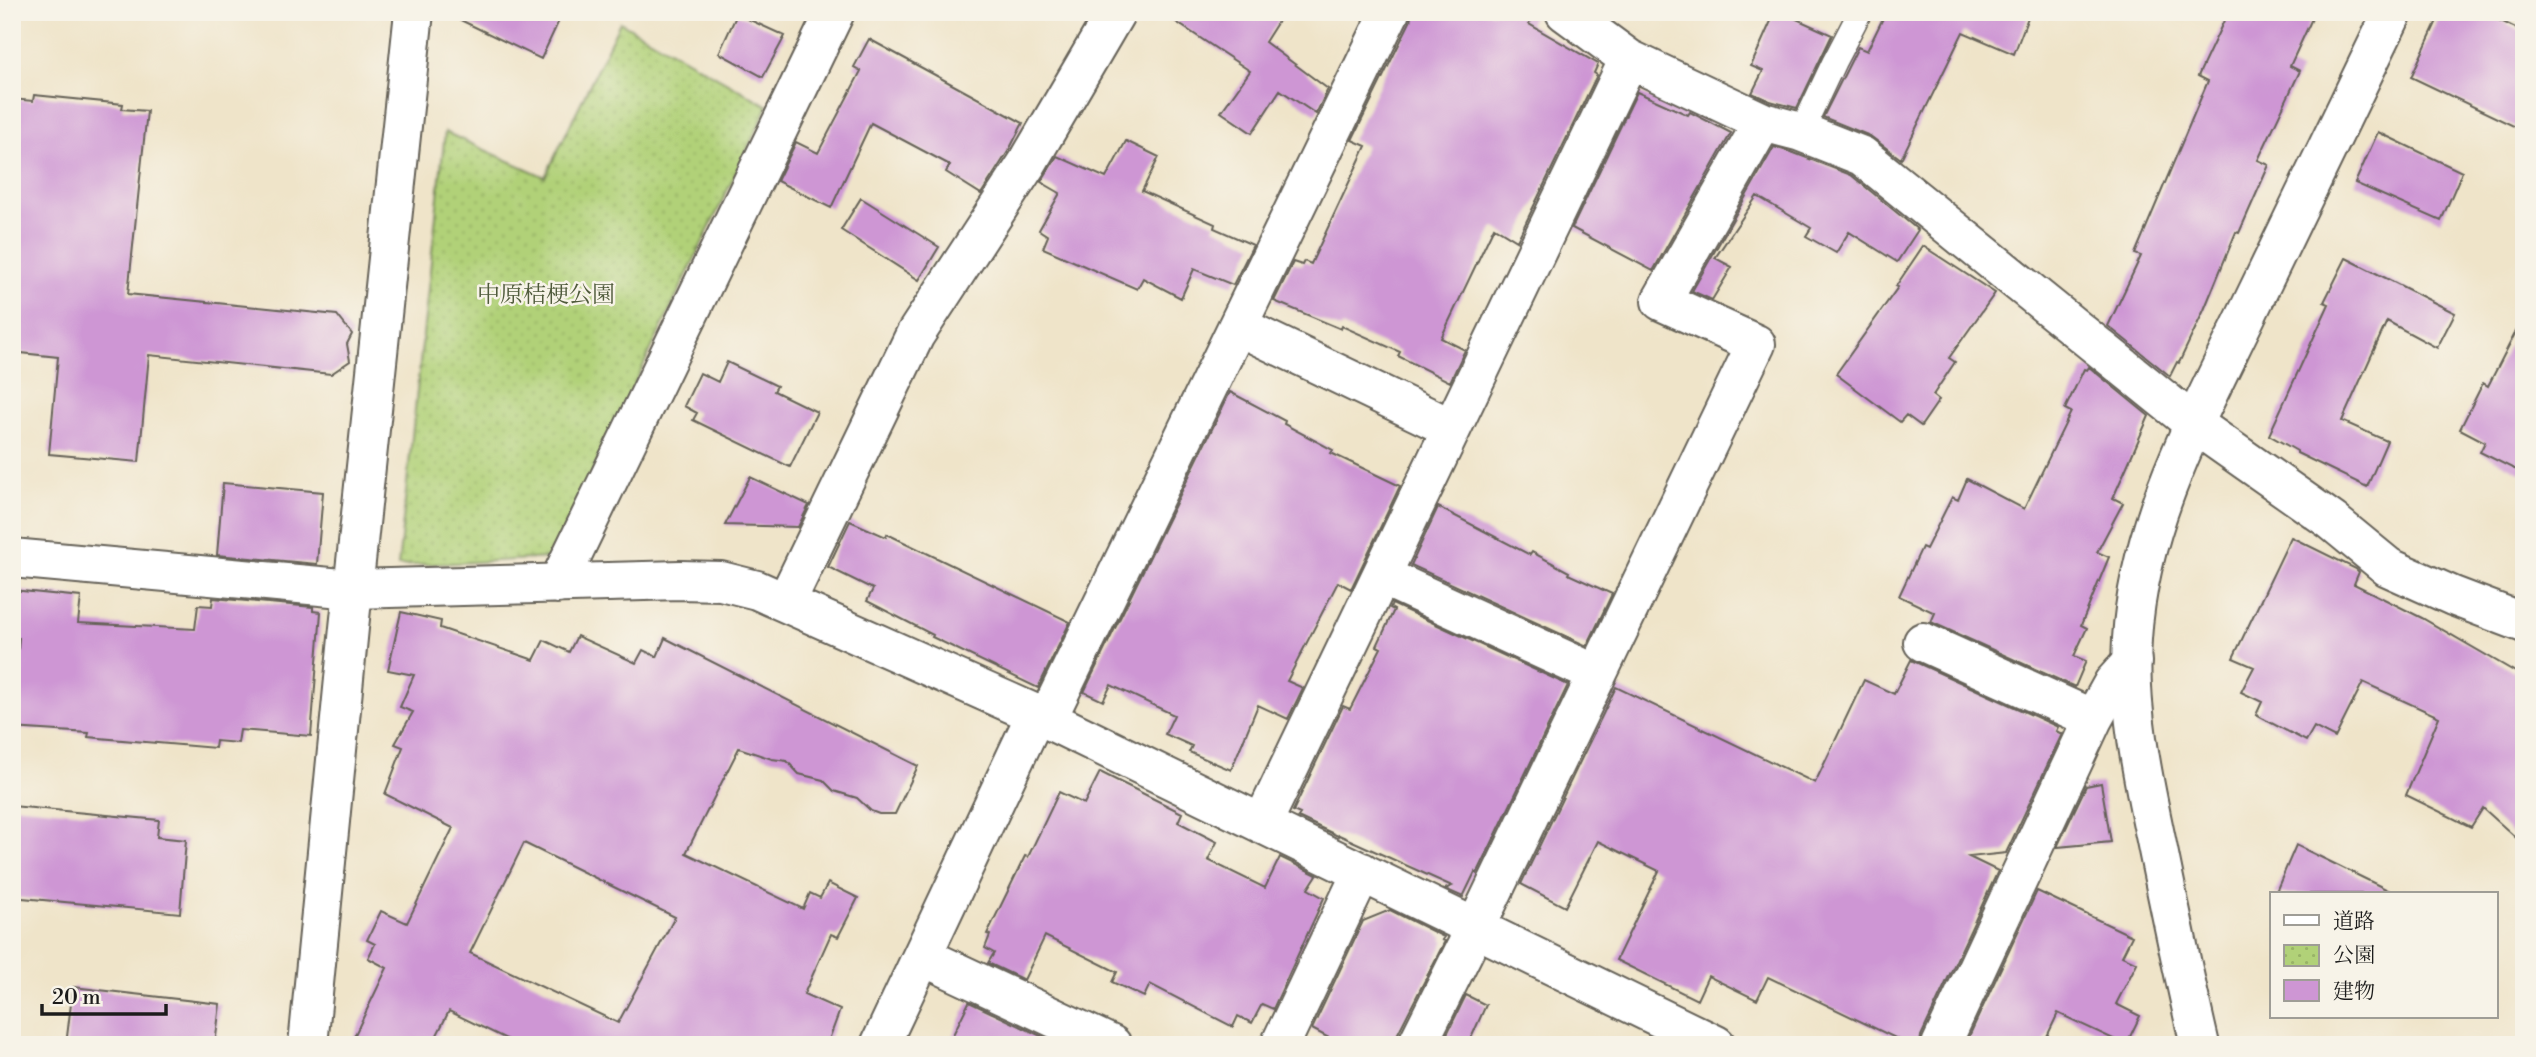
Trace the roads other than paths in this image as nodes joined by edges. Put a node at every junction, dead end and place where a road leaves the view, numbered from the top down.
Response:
1 (414, 12) edge
2 (835, 12) edge
3 (1116, 12) edge
4 (1390, 12) edge
5 (1565, 12) edge
6 (1860, 12) edge
7 (2393, 12) edge
8 (1629, 59) junction
9 (1763, 122) junction
10 (1801, 132) junction
11 (1238, 326) junction
12 (2194, 424) junction
13 (1451, 428) junction
14 (12, 558) edge
15 (1382, 576) junction
16 (558, 584) junction
17 (353, 589) junction
18 (786, 602) junction
19 (2524, 624) edge
20 (1923, 642) dead end
21 (2132, 662) junction
22 (1596, 674) junction
23 (1042, 717) junction
24 (2093, 719) junction
25 (1262, 824) junction
26 (1362, 872) junction
27 (1475, 929) junction
28 (922, 956) junction
29 (308, 1045) edge
30 (880, 1045) edge
31 (1112, 1045) edge
32 (1280, 1045) edge
33 (1417, 1045) edge
34 (1716, 1045) edge
35 (1941, 1045) edge
36 (2200, 1045) edge

1 - 17 street
2 - 16 street
3 - 18 street
4 - 11 street
5 - 8 street
6 - 10 lane
7 - 12 street
8 - 9 street
8 - 13 street
9 - 10 street
9 - 22 street
10 - 12 street
11 - 13 street
11 - 23 street
12 - 19 street
12 - 21 street
13 - 15 street
14 - 17 street
15 - 22 street
15 - 25 street
16 - 17 street
16 - 18 street
17 - 29 street
18 - 23 street
20 - 24 street
21 - 24 street
21 - 36 street
22 - 27 street
23 - 25 street
23 - 28 street
24 - 35 street
25 - 26 street
26 - 27 street
26 - 32 street
27 - 33 street
27 - 34 street
28 - 30 street
28 - 31 street

